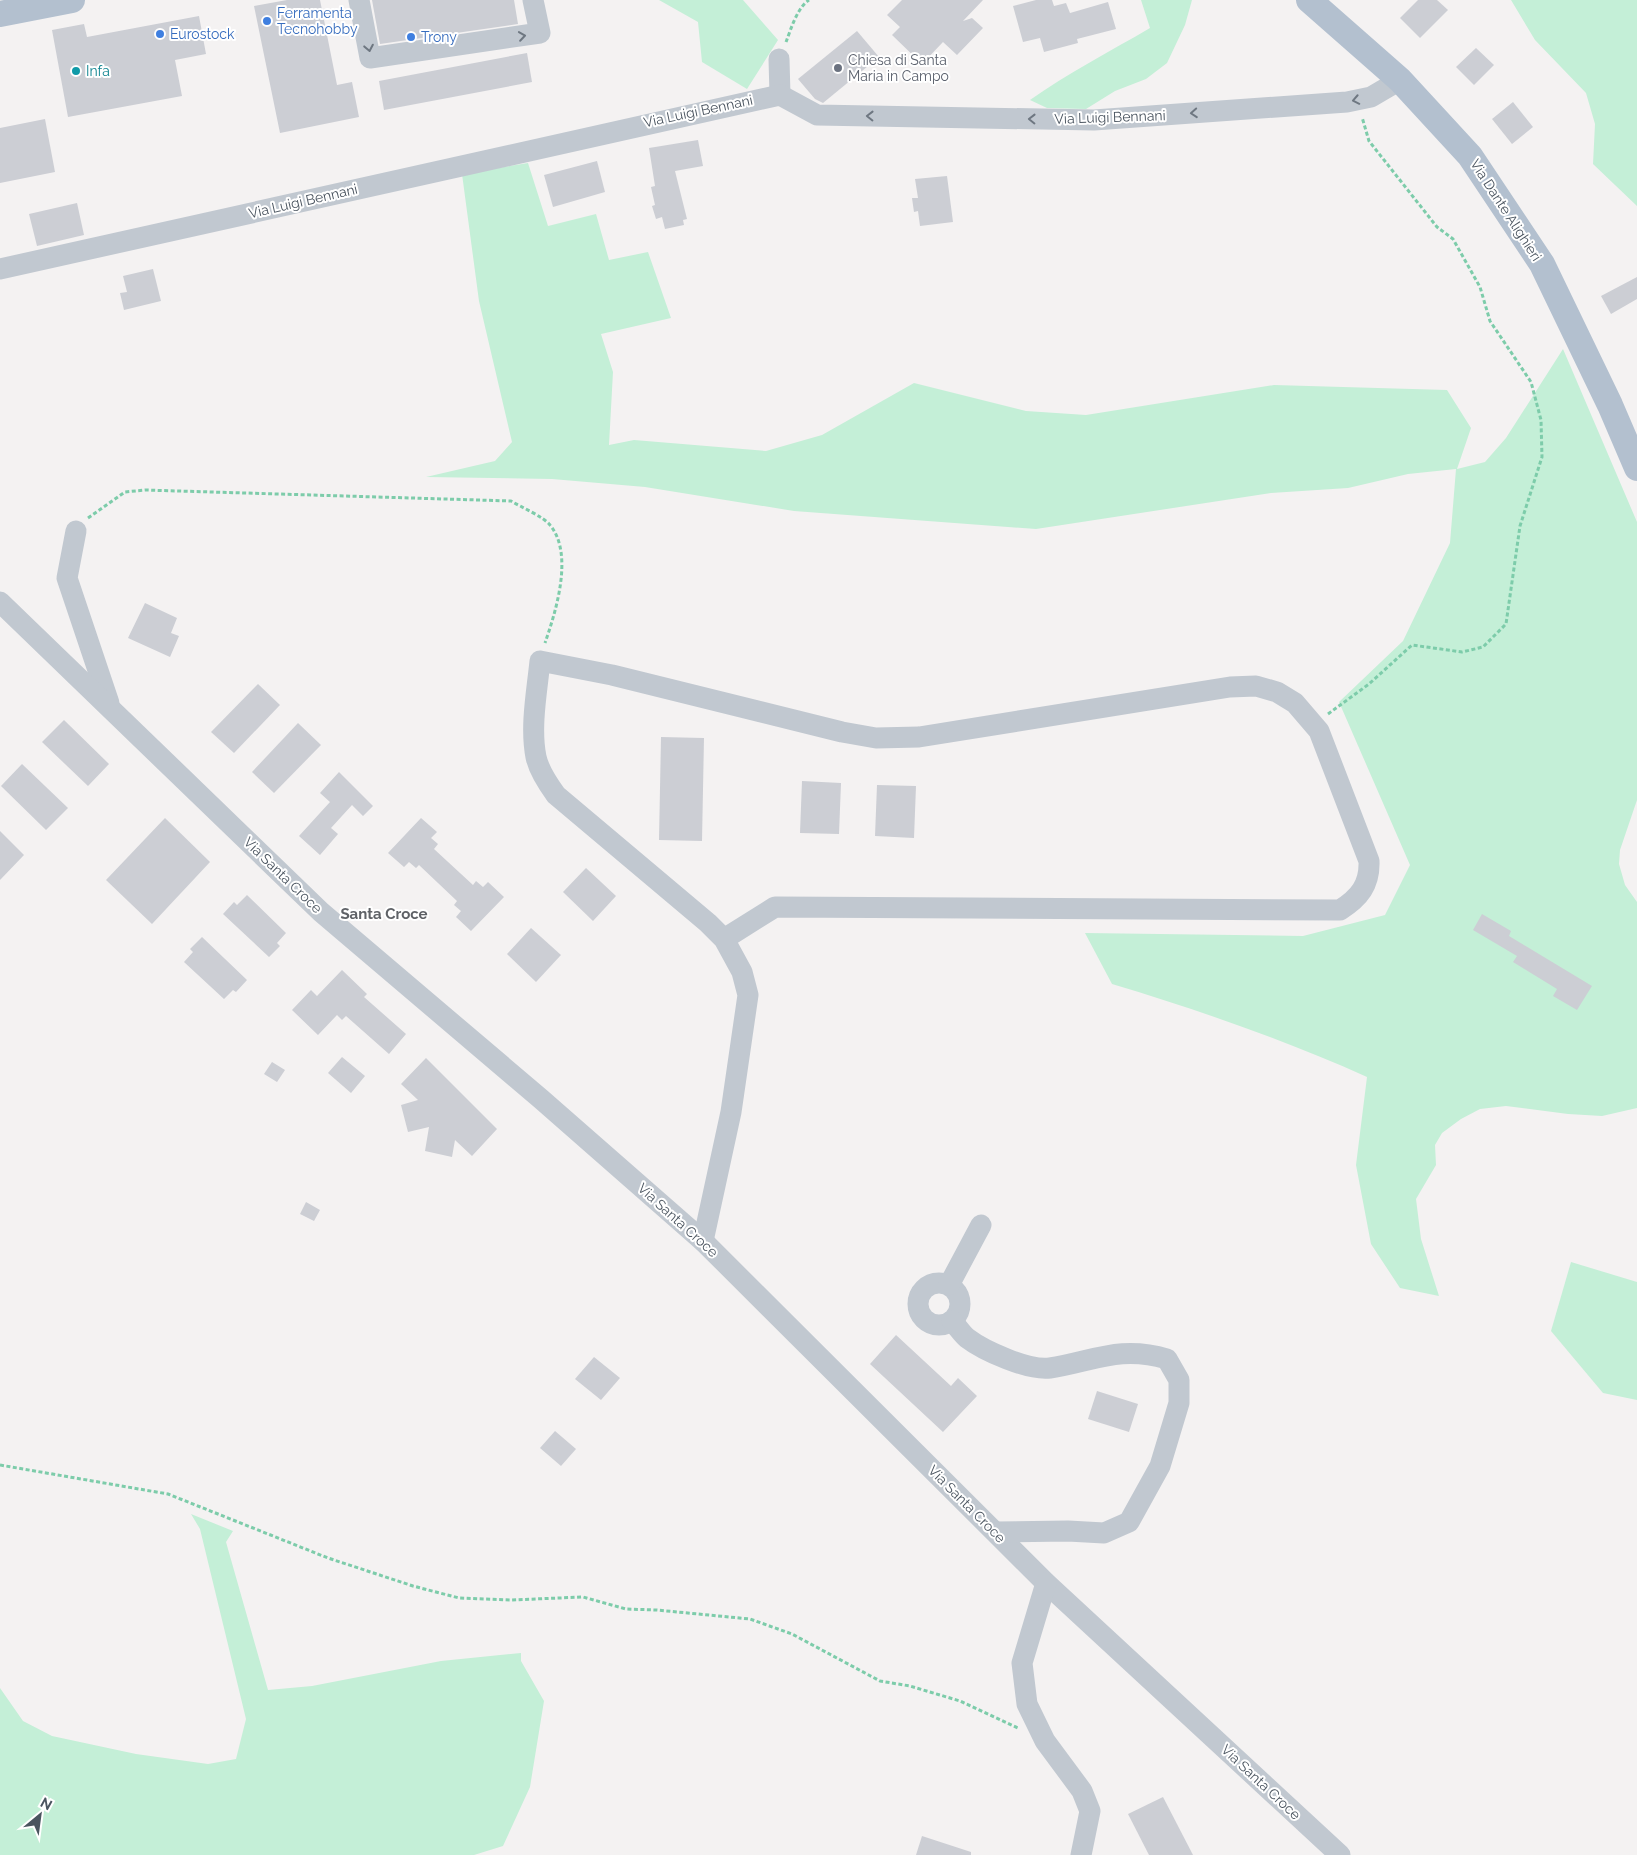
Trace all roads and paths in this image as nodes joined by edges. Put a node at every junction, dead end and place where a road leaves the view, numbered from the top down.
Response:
1 (72, 0) edge
2 (360, 0) edge
3 (533, 0) edge
4 (809, 0) edge
5 (1309, 0) edge
6 (0, 14) edge
7 (779, 59) joint
8 (1400, 80) junction
9 (780, 94) junction
10 (1357, 100) junction
11 (0, 269) edge
12 (1637, 468) edge
13 (76, 531) joint
14 (0, 602) edge
15 (540, 661) junction
16 (111, 709) junction
17 (1313, 724) junction
18 (724, 940) junction
19 (709, 1212) junction
20 (680, 1221) junction
21 (981, 1225) dead end
22 (703, 1241) junction
23 (950, 1285) junction
24 (952, 1321) junction
25 (0, 1466) edge
26 (996, 1532) junction
27 (1046, 1583) junction
28 (1045, 1741) junction
29 (1081, 1855) edge
30 (1340, 1855) edge

1 - 6 main road
2 -> 3 street
4 - 7 path
5 - 8 main road, Via Dante Alighieri
7 - 9 street
8 - 10 street, Via Luigi Bennani
8 - 12 main road, Via Dante Alighieri
10 -> 9 street, Via Luigi Bennani
9 - 11 street, Via Luigi Bennani
10 - 17 path
13 - 15 path
13 - 16 street
14 - 16 street, Via Santa Croce
15 - 17 street
15 - 18 street
16 - 20 street, Via Santa Croce
17 - 18 street
18 - 19 street
19 - 20 street
19 - 22 street
20 - 22 street, Via Santa Croce
21 - 23 street
22 - 26 street, Via Santa Croce
23 - 24 street
23 - 24 street
24 - 26 street
25 - 28 path
26 - 27 street, Via Santa Croce
27 - 28 street
27 - 30 street, Via Santa Croce
28 - 29 street

